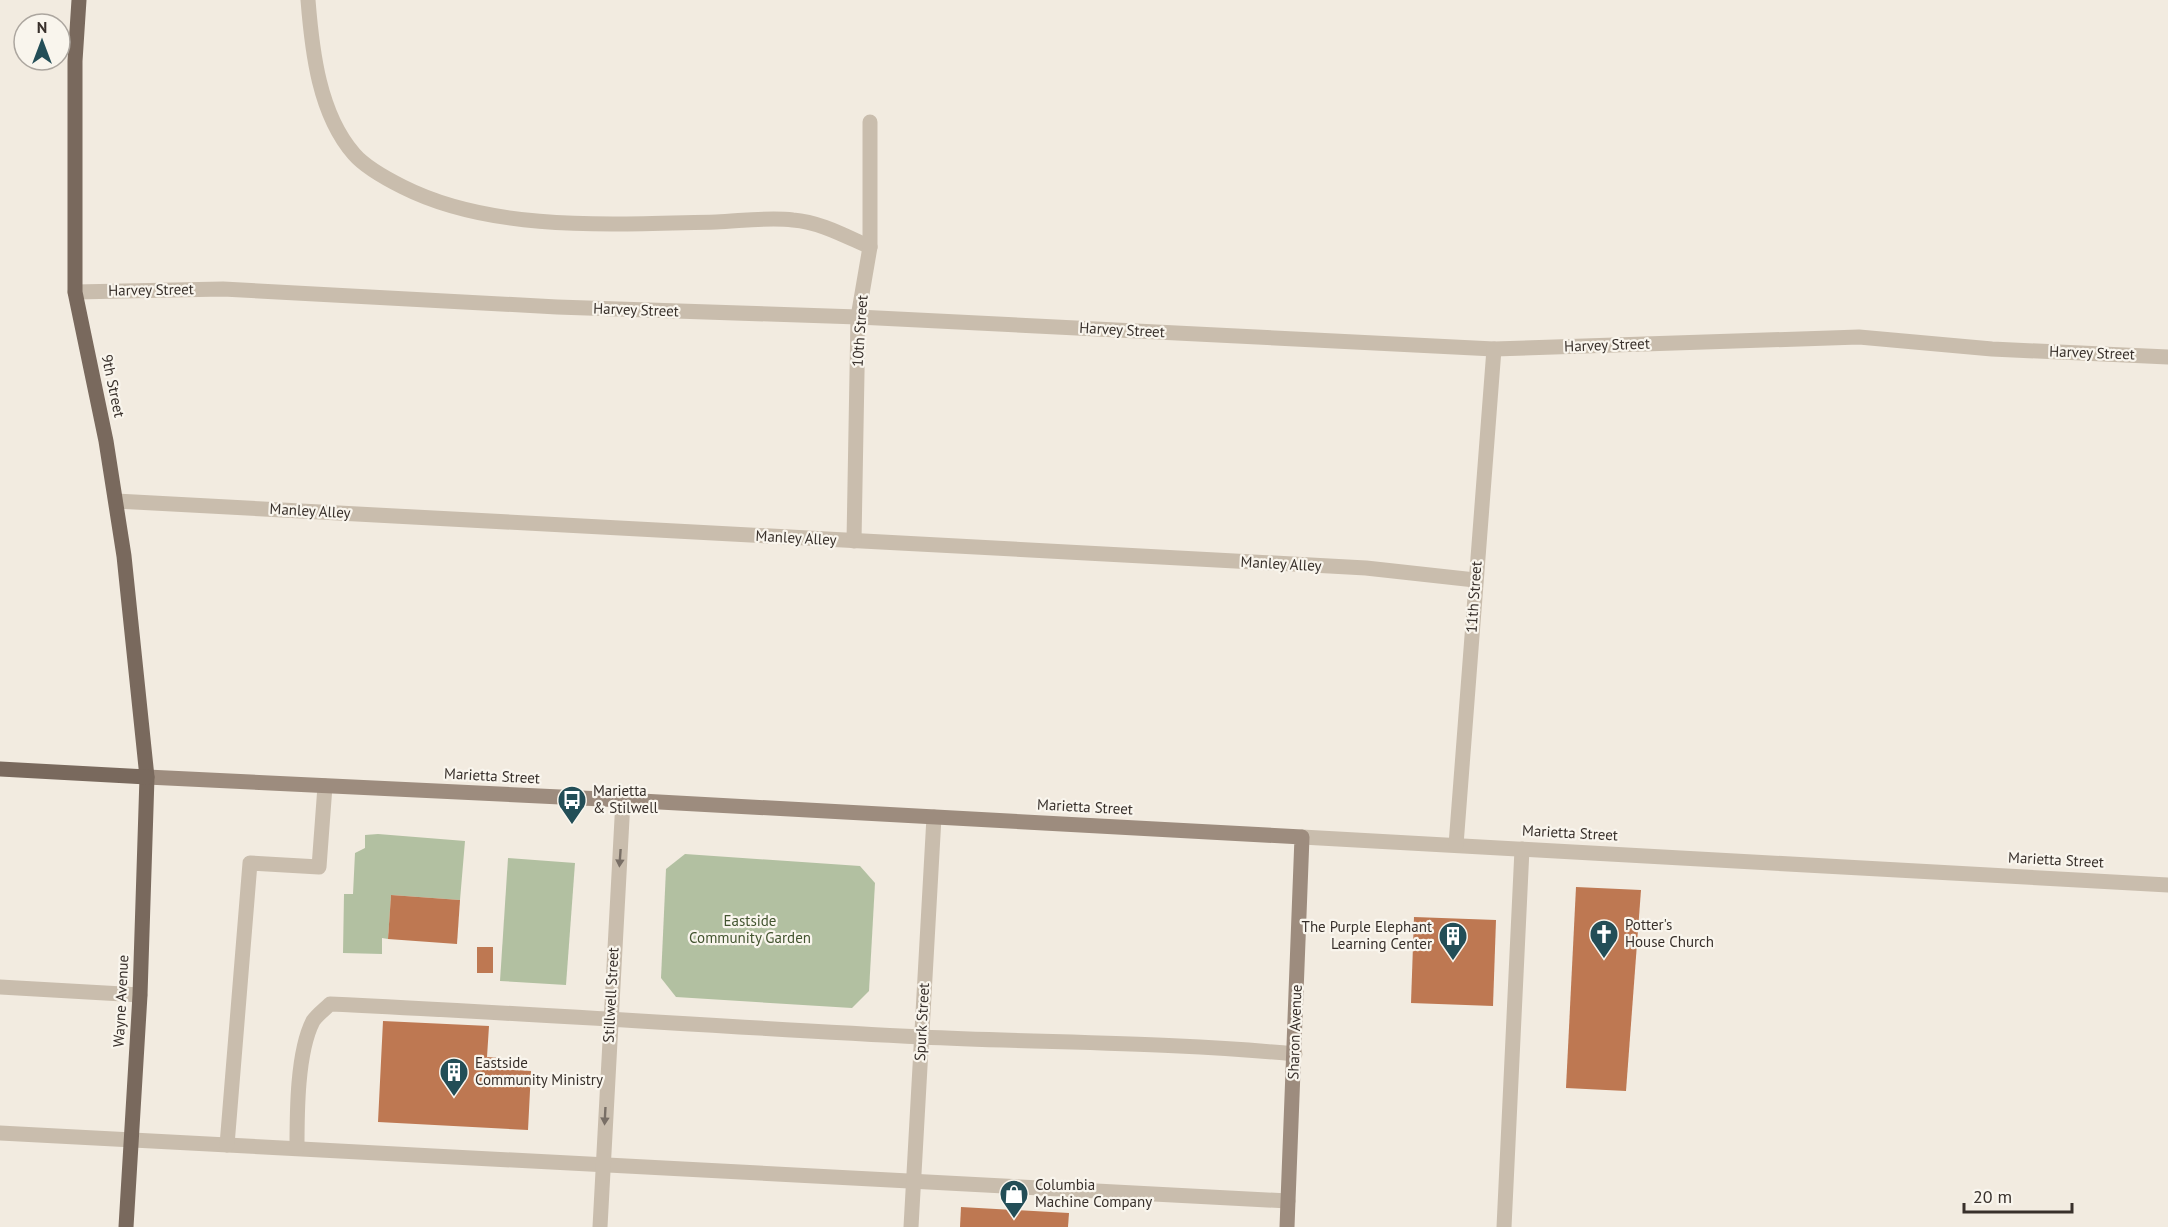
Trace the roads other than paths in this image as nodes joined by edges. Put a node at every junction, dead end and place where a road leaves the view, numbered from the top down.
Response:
1 (80, 0) edge
2 (308, 0) edge
3 (870, 122) dead end
4 (870, 247) junction
5 (75, 292) junction
6 (858, 317) junction
7 (1494, 349) junction
8 (2168, 357) edge
9 (116, 501) junction
10 (854, 541) junction
11 (1475, 580) junction
12 (0, 769) edge
13 (147, 777) junction
14 (325, 786) junction
15 (623, 800) junction
16 (934, 817) junction
17 (1302, 837) junction
18 (1456, 845) junction
19 (1522, 849) junction
20 (2168, 885) edge
21 (0, 987) edge
22 (140, 995) junction
23 (610, 1017) junction
24 (921, 1037) junction
25 (1295, 1054) junction
26 (0, 1133) edge
27 (131, 1140) junction
28 (227, 1145) junction
29 (297, 1148) junction
30 (603, 1164) junction
31 (914, 1181) junction
32 (1288, 1201) junction
33 (126, 1227) edge
34 (600, 1227) edge
35 (911, 1227) edge
36 (1287, 1227) edge
37 (1504, 1227) edge

1 - 5 main road, 9th Street
2 - 4 street
3 - 4 street, 10th Street
4 - 6 street, 10th Street
5 - 6 street, Harvey Street
5 - 9 main road, 9th Street
6 - 7 street, Harvey Street
6 - 10 street, 10th Street
7 - 8 street, Harvey Street
7 - 11 street, 11th Street
9 - 10 street, Manley Alley
9 - 13 main road, 9th Street
10 - 11 street, Manley Alley
11 - 18 street, 11th Street
12 - 13 main road, Marietta Street
13 - 14 main road, Marietta Street
13 - 22 main road, Wayne Avenue
14 - 15 main road, Marietta Street
14 - 28 street
15 - 16 main road, Marietta Street
15 -> 23 street, Stillwell Street
16 - 17 main road, Marietta Street
16 - 24 street, Spurk Street
17 - 18 street, Marietta Street
17 - 25 main road, Sharon Avenue
18 - 19 street, Marietta Street
19 - 20 street, Marietta Street
19 - 37 street
21 - 22 street
22 - 27 main road, Wayne Avenue
23 - 24 street
23 - 29 street
23 -> 30 street, Stillwell Street
24 - 25 street
24 - 31 street, Spurk Street
25 - 32 main road, Sharon Avenue
26 - 27 street
27 - 28 street
27 - 33 main road, Wayne Avenue
28 - 29 street
29 - 30 street
30 - 31 street
30 - 34 street, Stillwell Street
31 - 32 street
31 - 35 street, Spurk Street
32 - 36 main road, Sharon Avenue

